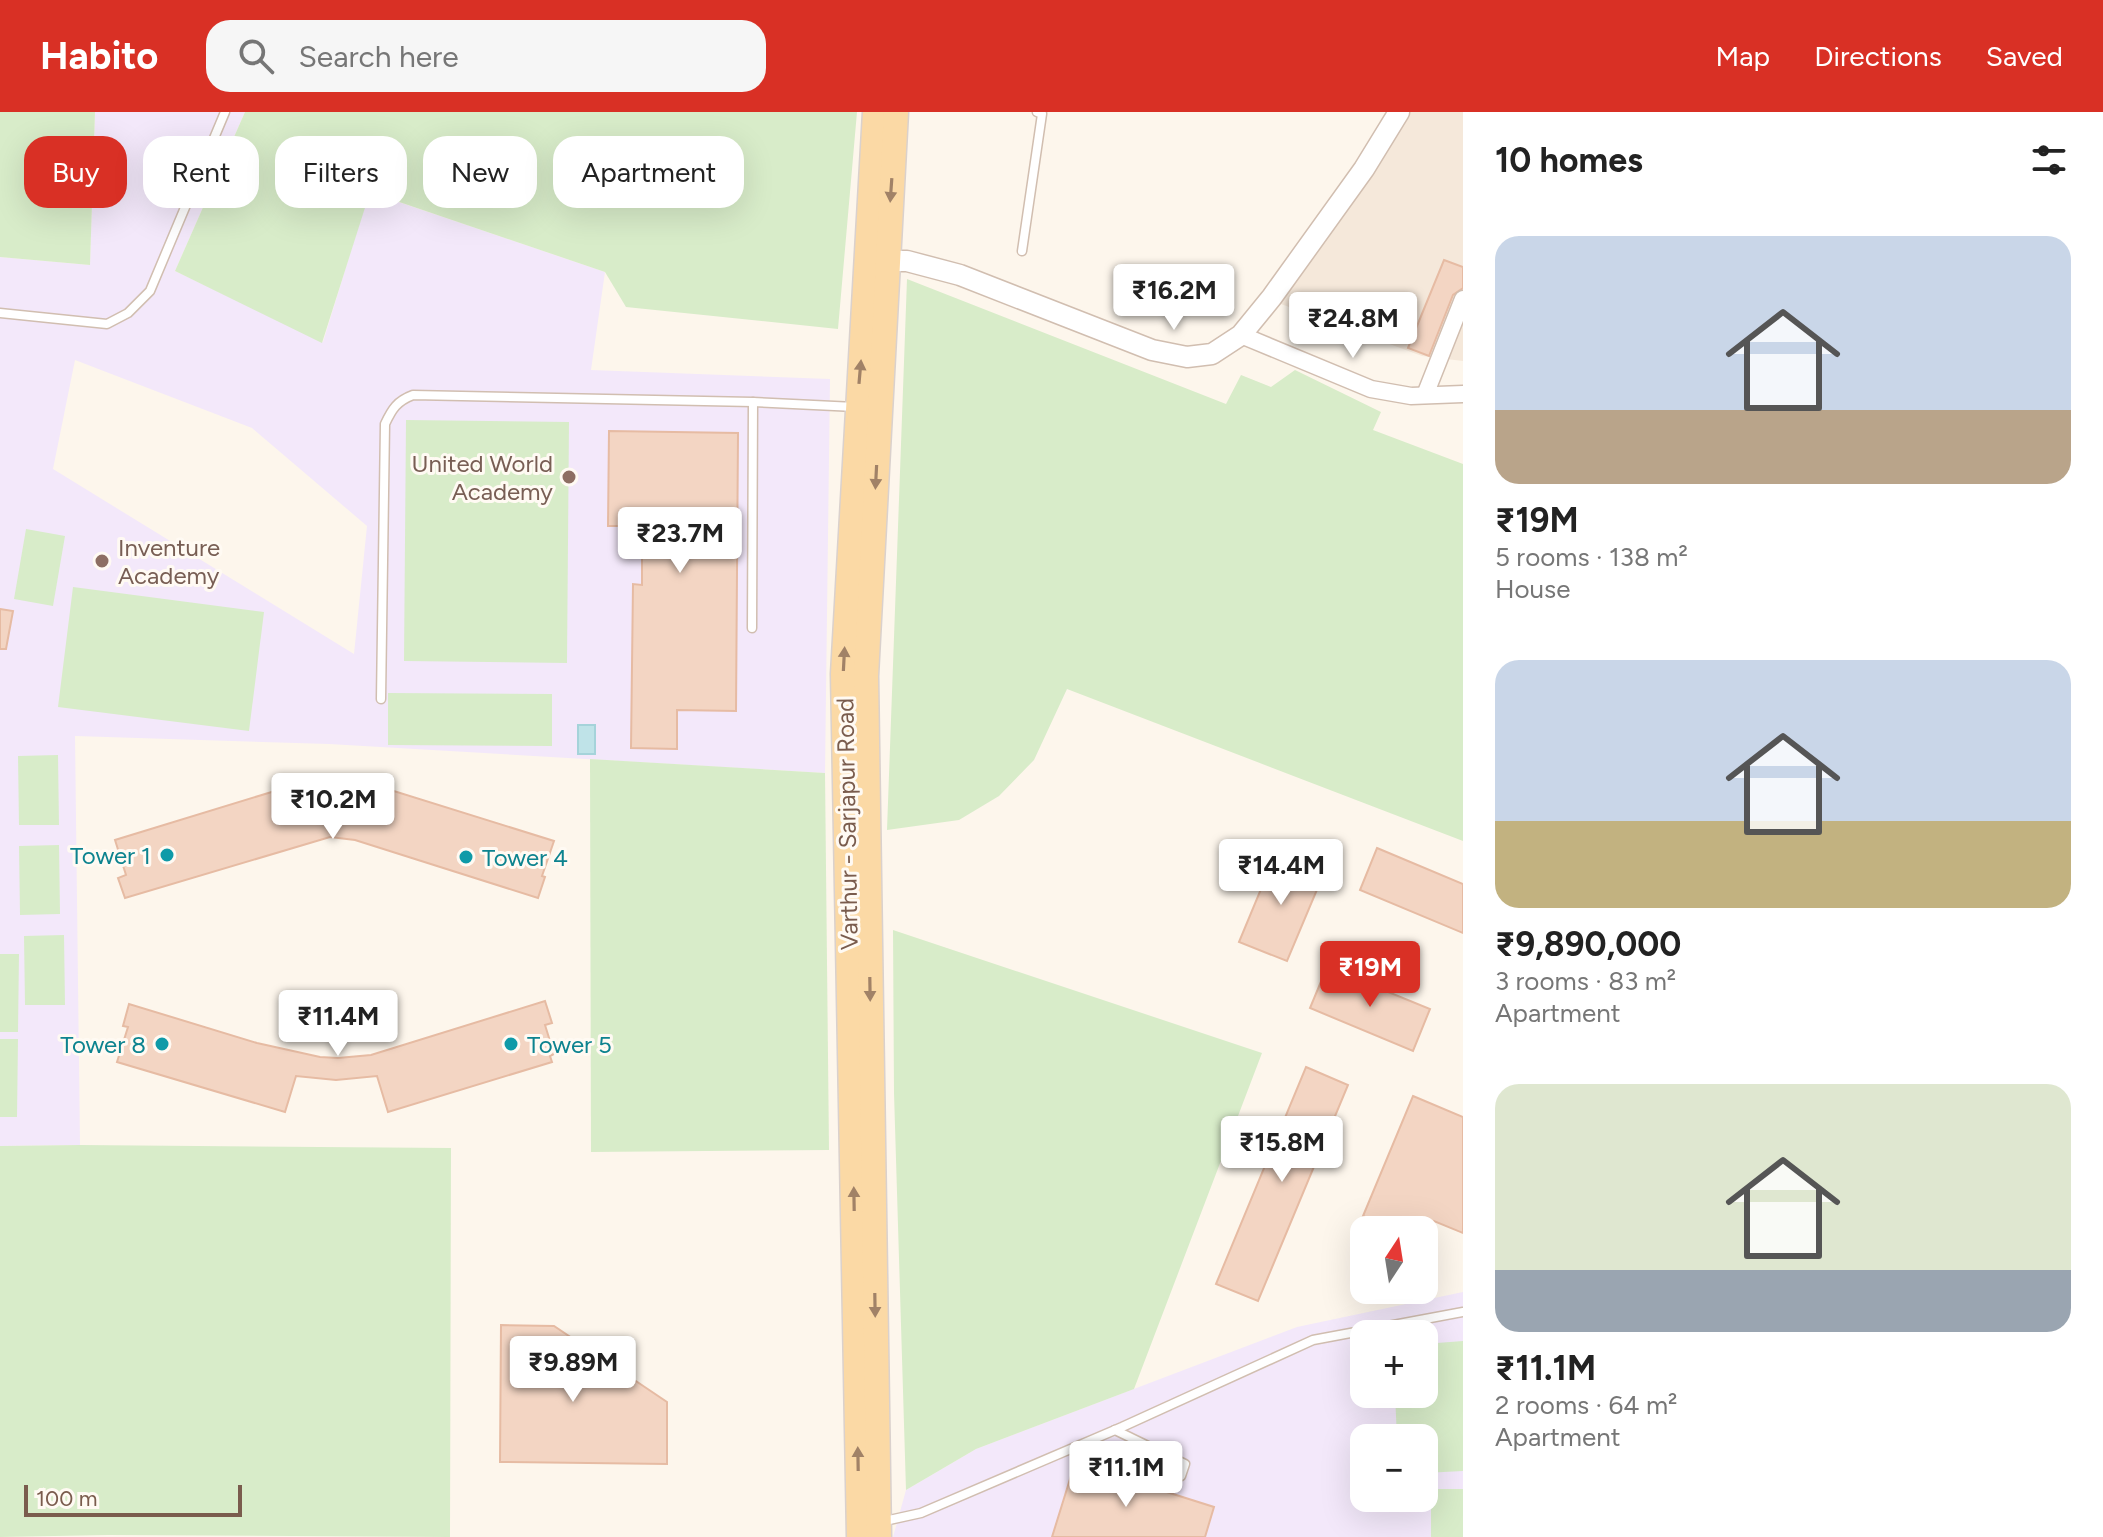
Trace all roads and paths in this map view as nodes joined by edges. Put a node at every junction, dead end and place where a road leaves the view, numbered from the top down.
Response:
1 (225, 112) edge
2 (875, 112) edge
3 (896, 112) edge
4 (1037, 112) edge
5 (1399, 112) edge
6 (1022, 251) dead end
7 (877, 261) junction
8 (1463, 299) edge
9 (0, 313) edge
10 (1241, 335) junction
11 (1463, 394) edge
12 (1425, 395) junction
13 (753, 402) junction
14 (857, 407) junction
15 (752, 628) dead end
16 (381, 699) dead end
17 (1463, 1312) edge
18 (1115, 1430) junction
19 (1181, 1476) dead end
20 (879, 1530) edge
21 (859, 1537) edge

1 - 9 lane
2 - 7 main road, Varthur - Sarjapur Road
3 -> 7 main road, Varthur - Sarjapur Road
4 - 6 lane
5 - 10 street
7 - 10 street
14 -> 7 main road, Varthur - Sarjapur Road
7 -> 20 main road, Varthur - Sarjapur Road
8 - 12 street
10 - 12 street
11 - 12 street
13 - 14 lane
13 - 15 lane
13 - 16 lane
21 -> 14 main road, Varthur - Sarjapur Road
17 - 18 lane
18 - 19 lane
18 - 20 lane

